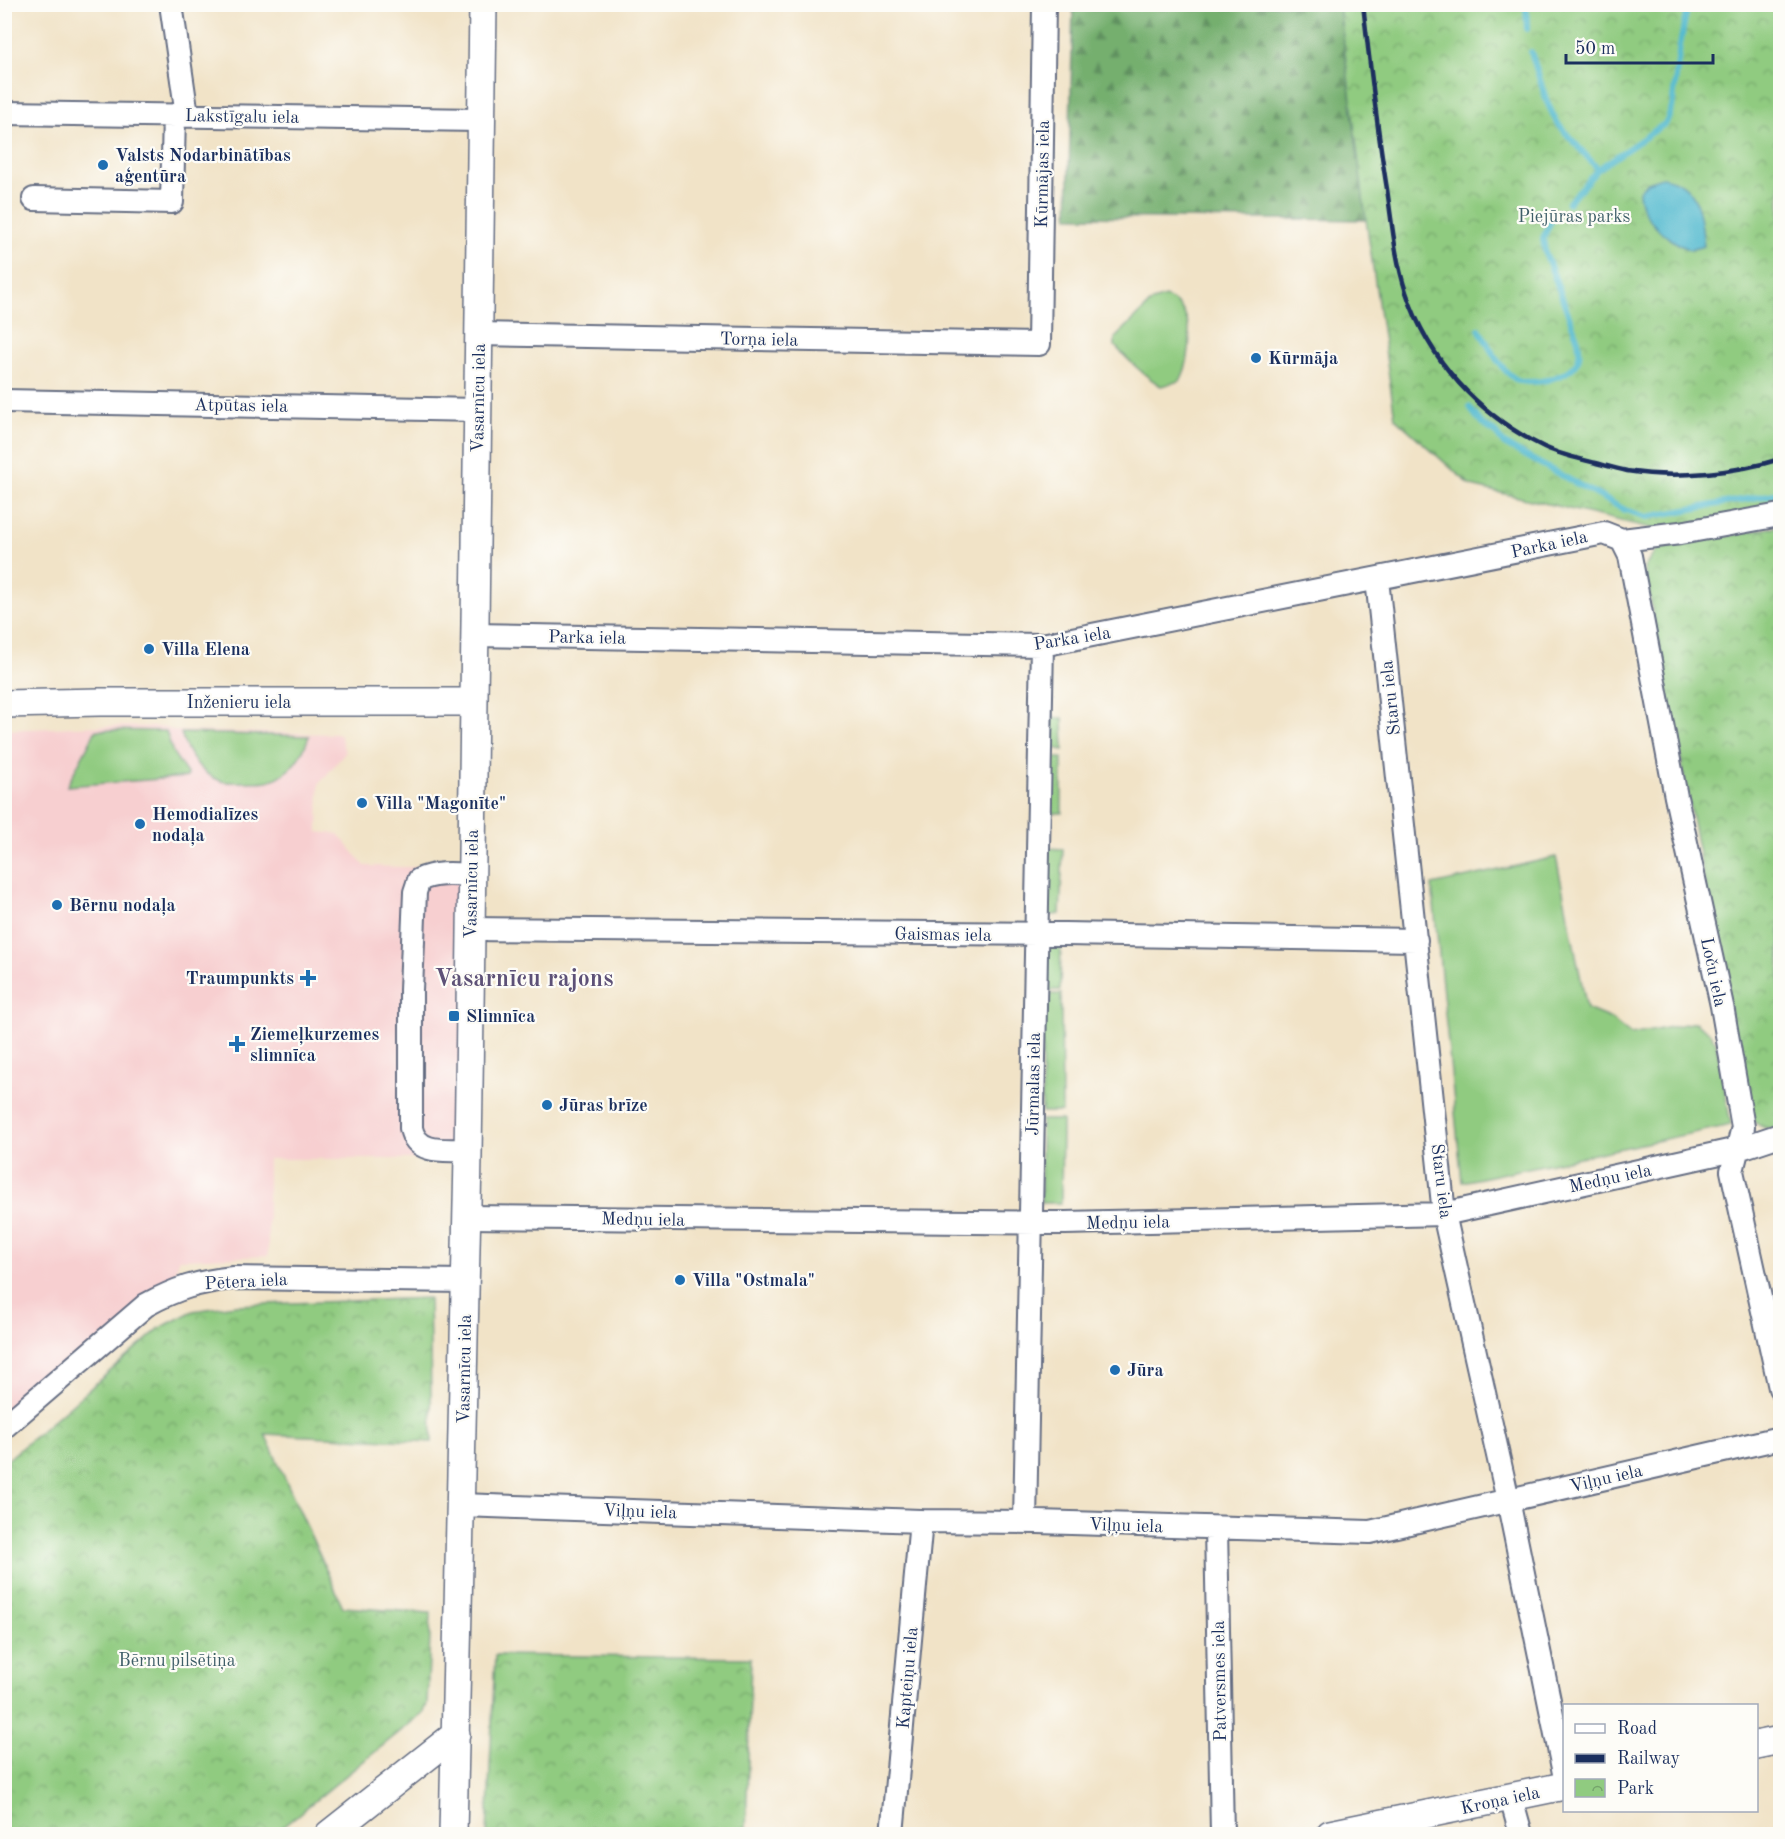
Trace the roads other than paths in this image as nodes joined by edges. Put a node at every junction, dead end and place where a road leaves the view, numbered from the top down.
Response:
1 (171, 4) edge
2 (483, 4) edge
3 (1044, 4) edge
4 (4, 112) edge
5 (181, 115) junction
6 (479, 120) junction
7 (34, 199) dead end
8 (478, 334) junction
9 (1039, 344) joint
10 (4, 401) edge
11 (478, 410) junction
12 (1780, 515) edge
13 (1626, 548) junction
14 (1377, 579) junction
15 (474, 635) junction
16 (1041, 645) junction
17 (474, 702) junction
18 (4, 704) edge
19 (472, 875) junction
20 (470, 929) junction
21 (1036, 934) junction
22 (1416, 940) junction
23 (1780, 1135) edge
24 (1738, 1149) junction
25 (468, 1150) junction
26 (1444, 1214) junction
27 (467, 1217) junction
28 (1031, 1223) junction
29 (466, 1281) junction
30 (1780, 1388) edge
31 (4, 1427) edge
32 (1780, 1438) edge
33 (1509, 1500) junction
34 (461, 1505) junction
35 (921, 1521) junction
36 (1025, 1522) junction
37 (1216, 1528) junction
38 (456, 1734) junction
39 (1780, 1740) edge
40 (1758, 1745) edge
41 (1563, 1768) edge
42 (1563, 1786) edge
43 (1511, 1798) junction
44 (329, 1834) edge
45 (453, 1834) edge
46 (892, 1834) edge
47 (1222, 1834) edge
48 (1330, 1834) edge
49 (1521, 1834) edge

1 - 5 street
2 - 6 street, Vasarnīcu iela
3 - 9 street, Kūrmājas iela
4 - 5 street, Lakstīgalu iela
5 - 6 street, Lakstīgalu iela
5 - 7 street
6 - 8 street, Vasarnīcu iela
8 - 9 street, Torņa iela
8 - 11 street, Vasarnīcu iela
10 - 11 street, Atpūtas iela
11 - 15 street, Vasarnīcu iela
12 - 13 street, Parka iela
13 - 14 street, Parka iela
13 - 24 street, Loču iela
14 - 16 street, Parka iela
14 - 22 street, Staru iela
15 - 16 street, Parka iela
15 - 17 street, Vasarnīcu iela
16 - 21 street, Jūrmalas iela
17 - 18 street, Inženieru iela
17 - 19 street, Vasarnīcu iela
19 - 20 street, Vasarnīcu iela
19 - 25 street
20 - 21 street, Gaismas iela
20 - 25 street, Vasarnīcu iela
21 - 22 street, Gaismas iela
21 - 28 street, Jūrmalas iela
22 - 26 street, Staru iela
23 - 24 street, Medņu iela
24 - 26 street, Medņu iela
24 - 30 street, Loču iela
25 - 27 street, Vasarnīcu iela
26 - 28 street, Medņu iela
26 - 33 street, Staru iela
27 - 28 street, Medņu iela
27 - 29 street, Vasarnīcu iela
28 - 36 street, Jūrmalas iela
29 - 31 street, Pētera iela
29 - 34 street, Vasarnīcu iela
32 - 33 street, Viļņu iela
33 - 37 street, Viļņu iela
33 - 41 street, Staru iela
34 - 35 street, Viļņu iela
34 - 38 street, Vasarnīcu iela
35 - 36 street, Viļņu iela
35 - 46 street, Kapteiņu iela
36 - 37 street, Viļņu iela
37 - 47 street, Patversmes iela
38 - 44 street
38 - 45 street, Vasarnīcu iela
39 - 40 street
42 - 43 street, Kroņa iela
43 - 48 street, Kroņa iela
43 - 49 street

